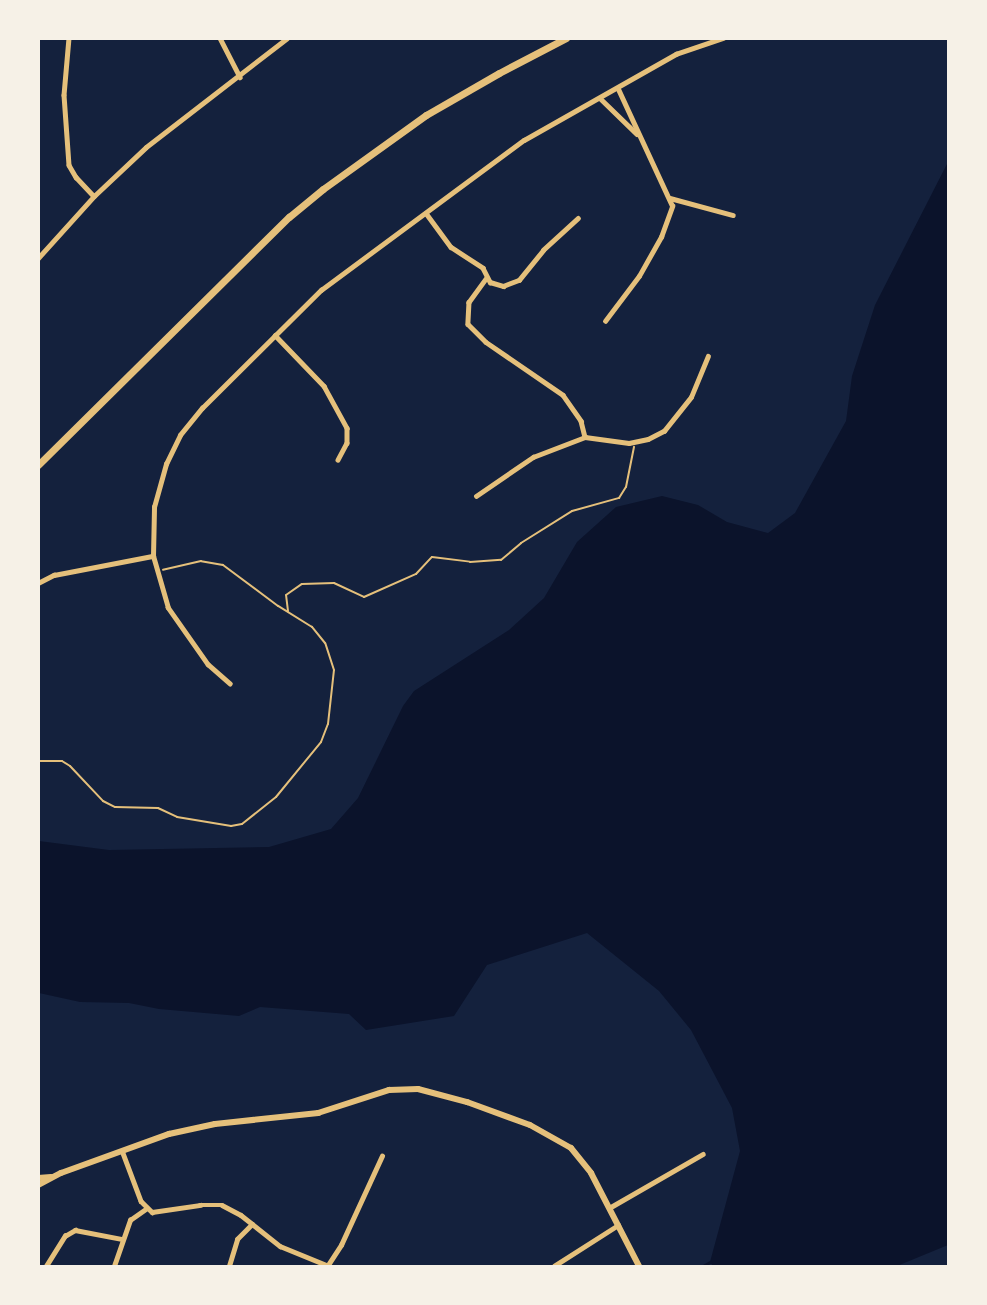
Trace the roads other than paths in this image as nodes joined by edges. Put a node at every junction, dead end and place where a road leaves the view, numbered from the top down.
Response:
1 (69, 38) edge
2 (220, 38) edge
3 (288, 38) edge
4 (566, 38) edge
5 (723, 38) edge
6 (240, 76) junction
7 (618, 89) junction
8 (601, 99) junction
9 (640, 137) junction
10 (94, 196) junction
11 (670, 198) junction
12 (426, 213) junction
13 (733, 215) dead end
14 (578, 218) dead end
15 (38, 258) edge
16 (486, 279) junction
17 (605, 321) dead end
18 (275, 335) junction
19 (708, 356) dead end
20 (586, 437) junction
21 (338, 460) dead end
22 (38, 465) edge
23 (476, 496) dead end
24 (153, 556) junction
25 (38, 583) edge
26 (230, 684) dead end
27 (123, 1153) junction
28 (703, 1154) dead end
29 (382, 1156) dead end
30 (51, 1177) junction
31 (38, 1178) edge
32 (38, 1185) edge
33 (146, 1208) junction
34 (609, 1208) junction
35 (252, 1224) junction
36 (618, 1225) junction
37 (122, 1239) junction
38 (46, 1266) edge
39 (114, 1266) edge
40 (229, 1266) edge
41 (328, 1266) edge
42 (554, 1266) edge
43 (639, 1266) edge

1 - 10 street
2 - 6 street
3 - 6 street
4 - 22 highway
5 - 7 street
6 - 10 street
7 - 8 street
7 - 9 street
8 - 9 street
8 - 12 street
9 - 11 street
10 - 15 street
11 - 13 street
11 - 17 street
12 - 16 street
12 - 18 street
14 - 16 street
16 - 20 street
18 - 21 street
18 - 24 street
19 - 20 street
20 - 23 street
24 - 25 street
24 - 26 street
27 - 30 main road
27 - 33 street
27 - 34 main road
28 - 34 street
29 - 41 street
30 - 31 main road
30 - 32 main road
33 - 35 street
33 - 37 street
34 - 36 main road
35 - 40 street
35 - 41 street
36 - 42 street
36 - 43 main road
37 - 38 street
37 - 39 street

